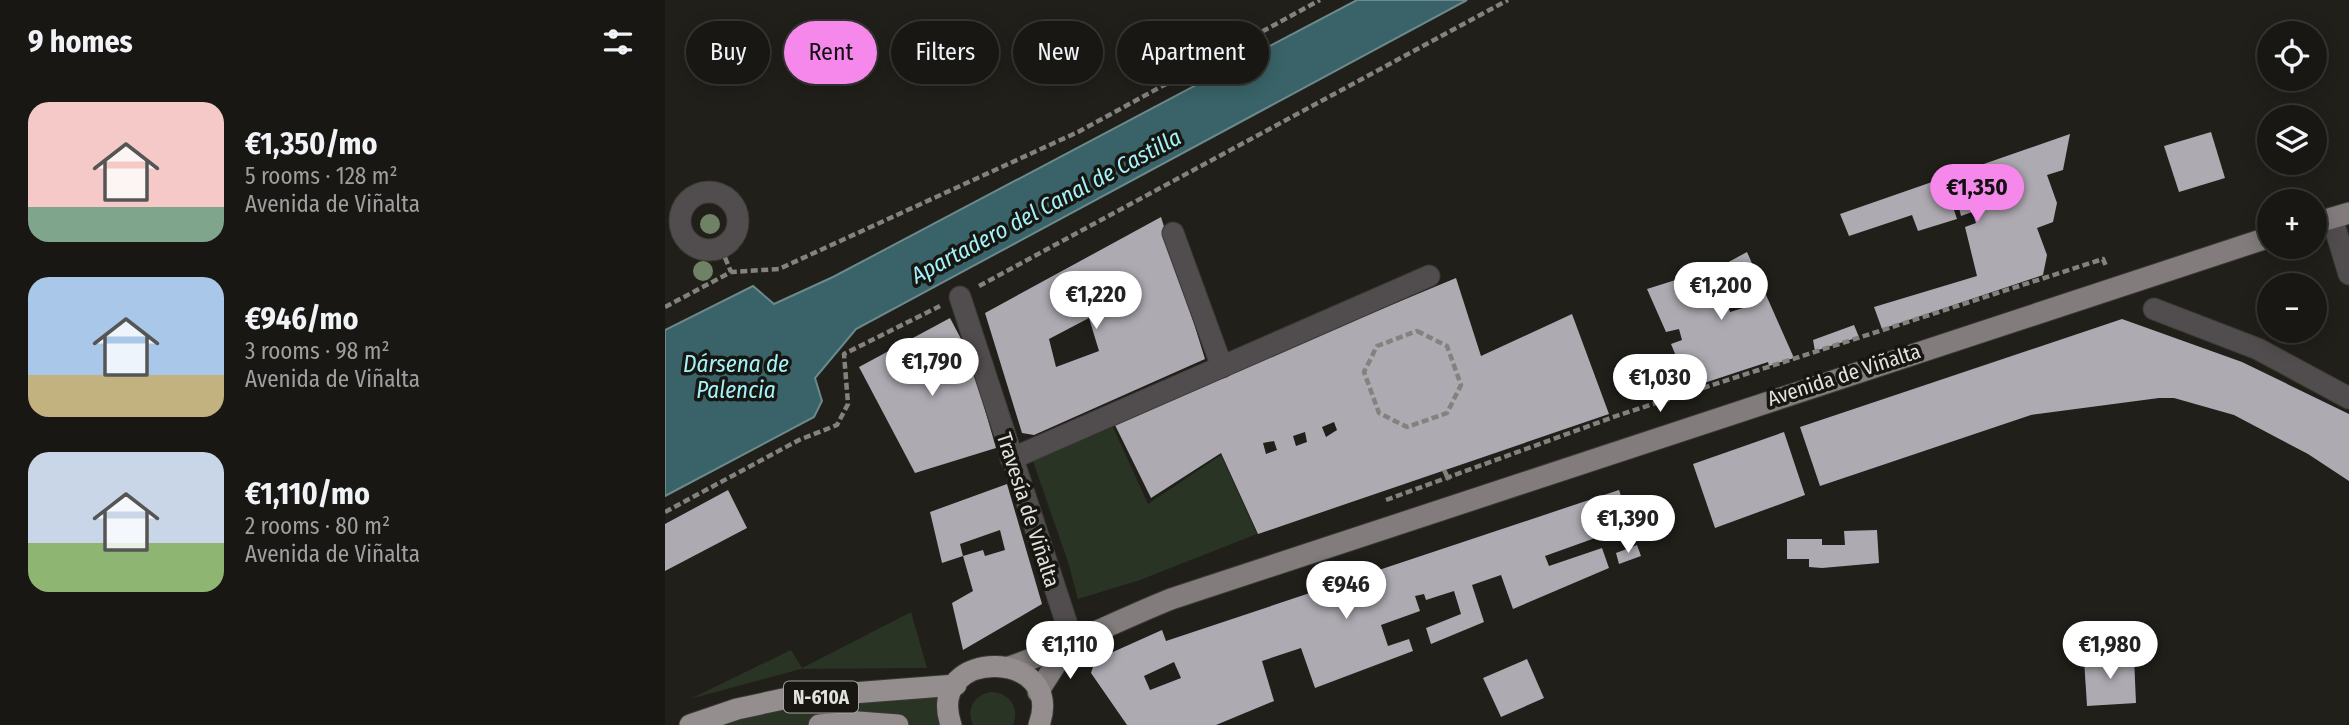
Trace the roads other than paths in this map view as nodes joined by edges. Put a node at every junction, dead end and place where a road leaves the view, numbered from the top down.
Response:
1 (2332, 218) edge
2 (1173, 233) dead end
3 (673, 235) edge
4 (2257, 241) edge
5 (2349, 274) edge
6 (1429, 276) dead end
7 (960, 297) road end
8 (2154, 309) dead end
9 (1222, 367) junction
10 (2349, 398) edge
11 (1011, 459) junction
12 (1069, 645) junction
13 (1009, 667) junction
14 (956, 685) junction
15 (1038, 692) junction
16 (1042, 723) edge
17 (690, 725) edge
18 (819, 725) edge
19 (898, 725) edge
20 (951, 725) edge

1 - 5 street
2 - 9 street
3 - 3 street
4 - 12 main road, Avenida de Viñalta
6 - 9 street
7 - 11 street, Travesía de Viñalta
8 - 10 street
9 - 11 street
11 - 12 street, Travesía de Viñalta
12 - 13 main road, Avenida de Viñalta
12 - 15 main road
13 - 14 highway, N-610A
13 - 15 highway
14 - 17 highway, N-610A
14 - 20 highway
15 - 16 highway
18 - 19 highway, N-610A

